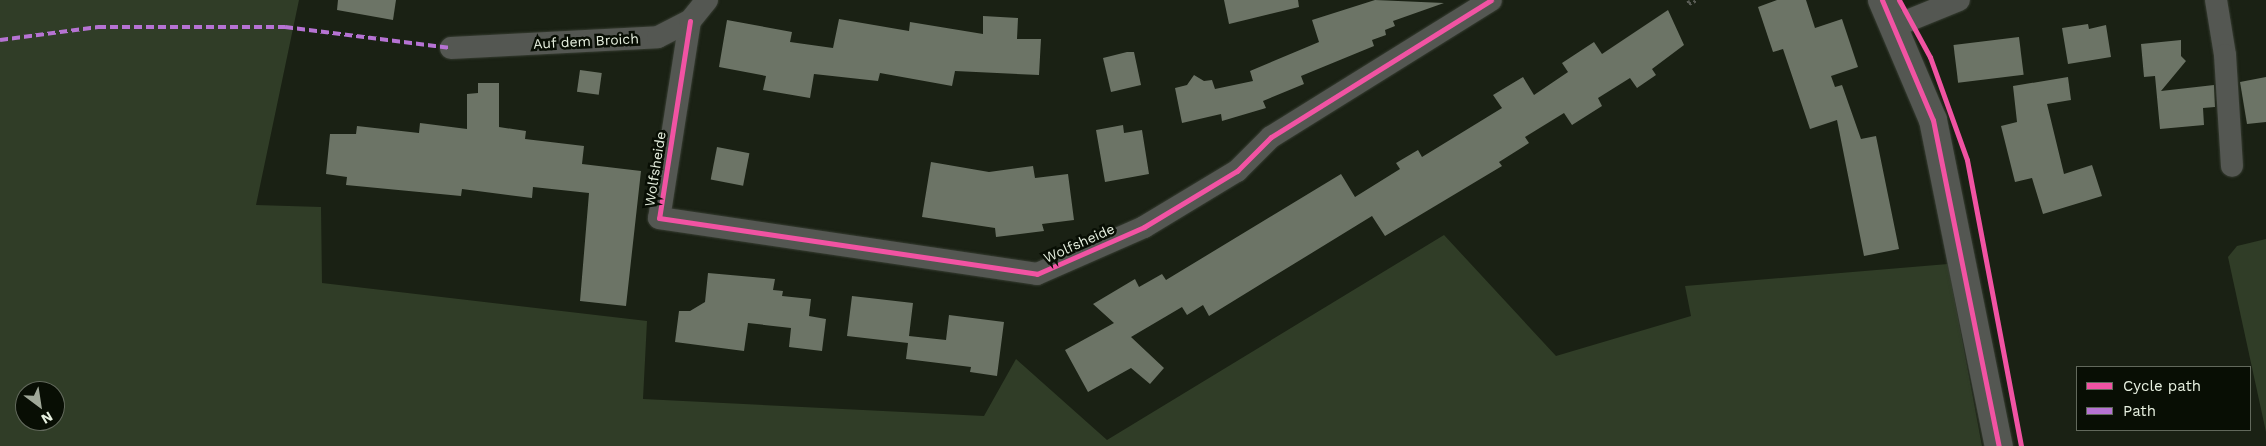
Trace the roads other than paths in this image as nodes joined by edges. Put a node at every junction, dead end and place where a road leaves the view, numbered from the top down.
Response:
1 (707, 0) edge
2 (1492, 0) edge
3 (1882, 0) edge
4 (1958, 0) edge
5 (2216, 0) edge
6 (690, 21) junction
7 (1895, 26) junction
8 (451, 48) dead end
9 (2232, 166) dead end
10 (1999, 446) edge

1 - 6 street, Auf dem Broich
2 - 6 street, Wolfsheide
3 - 7 street
4 - 7 street
5 - 9 street
6 - 8 street, Auf dem Broich
7 - 10 street

